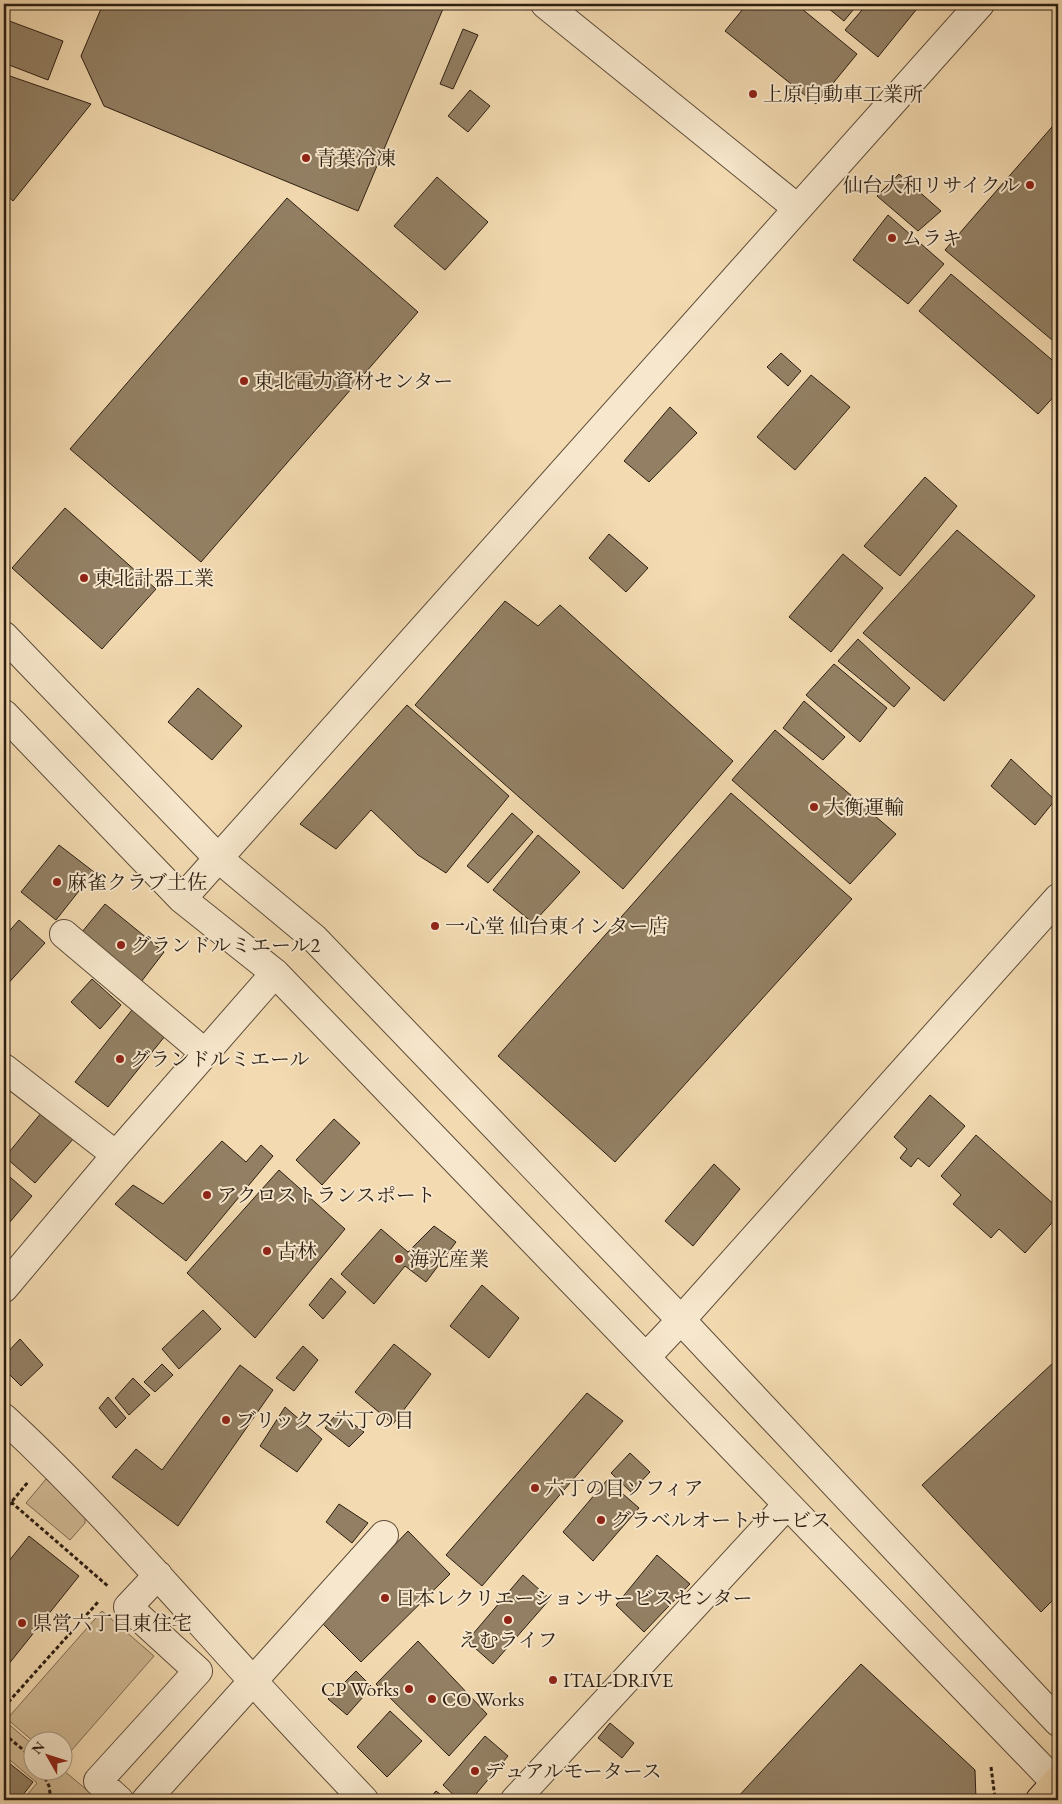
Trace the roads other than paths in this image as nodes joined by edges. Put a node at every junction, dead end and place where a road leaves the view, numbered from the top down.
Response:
1 (545, 4) edge
2 (980, 4) edge
3 (797, 208) junction
4 (4, 636) edge
5 (4, 714) edge
6 (218, 858) junction
7 (1058, 898) edge
8 (182, 899) junction
9 (64, 934) dead end
10 (275, 973) junction
11 (205, 1053) junction
12 (4, 1068) edge
13 (116, 1155) junction
14 (4, 1288) edge
15 (681, 1320) junction
16 (646, 1356) junction
17 (4, 1418) edge
18 (787, 1505) junction
19 (384, 1535) dead end
20 (158, 1575) junction
21 (254, 1682) junction
22 (1058, 1722) edge
23 (1053, 1787) edge
24 (119, 1800) edge
25 (146, 1800) edge
26 (364, 1800) edge
27 (515, 1800) edge

1 - 3 street
2 - 3 street
3 - 6 street
4 - 6 street
5 - 8 street
6 - 8 street
6 - 15 street
7 - 15 street
8 - 10 street
9 - 11 street
10 - 11 street
10 - 16 street
11 - 13 street
12 - 13 street
13 - 14 street
15 - 16 street
15 - 22 street
16 - 18 street
17 - 20 street
18 - 23 street
18 - 27 street
19 - 21 street
20 - 21 street
20 - 24 street
21 - 25 street
21 - 26 street

